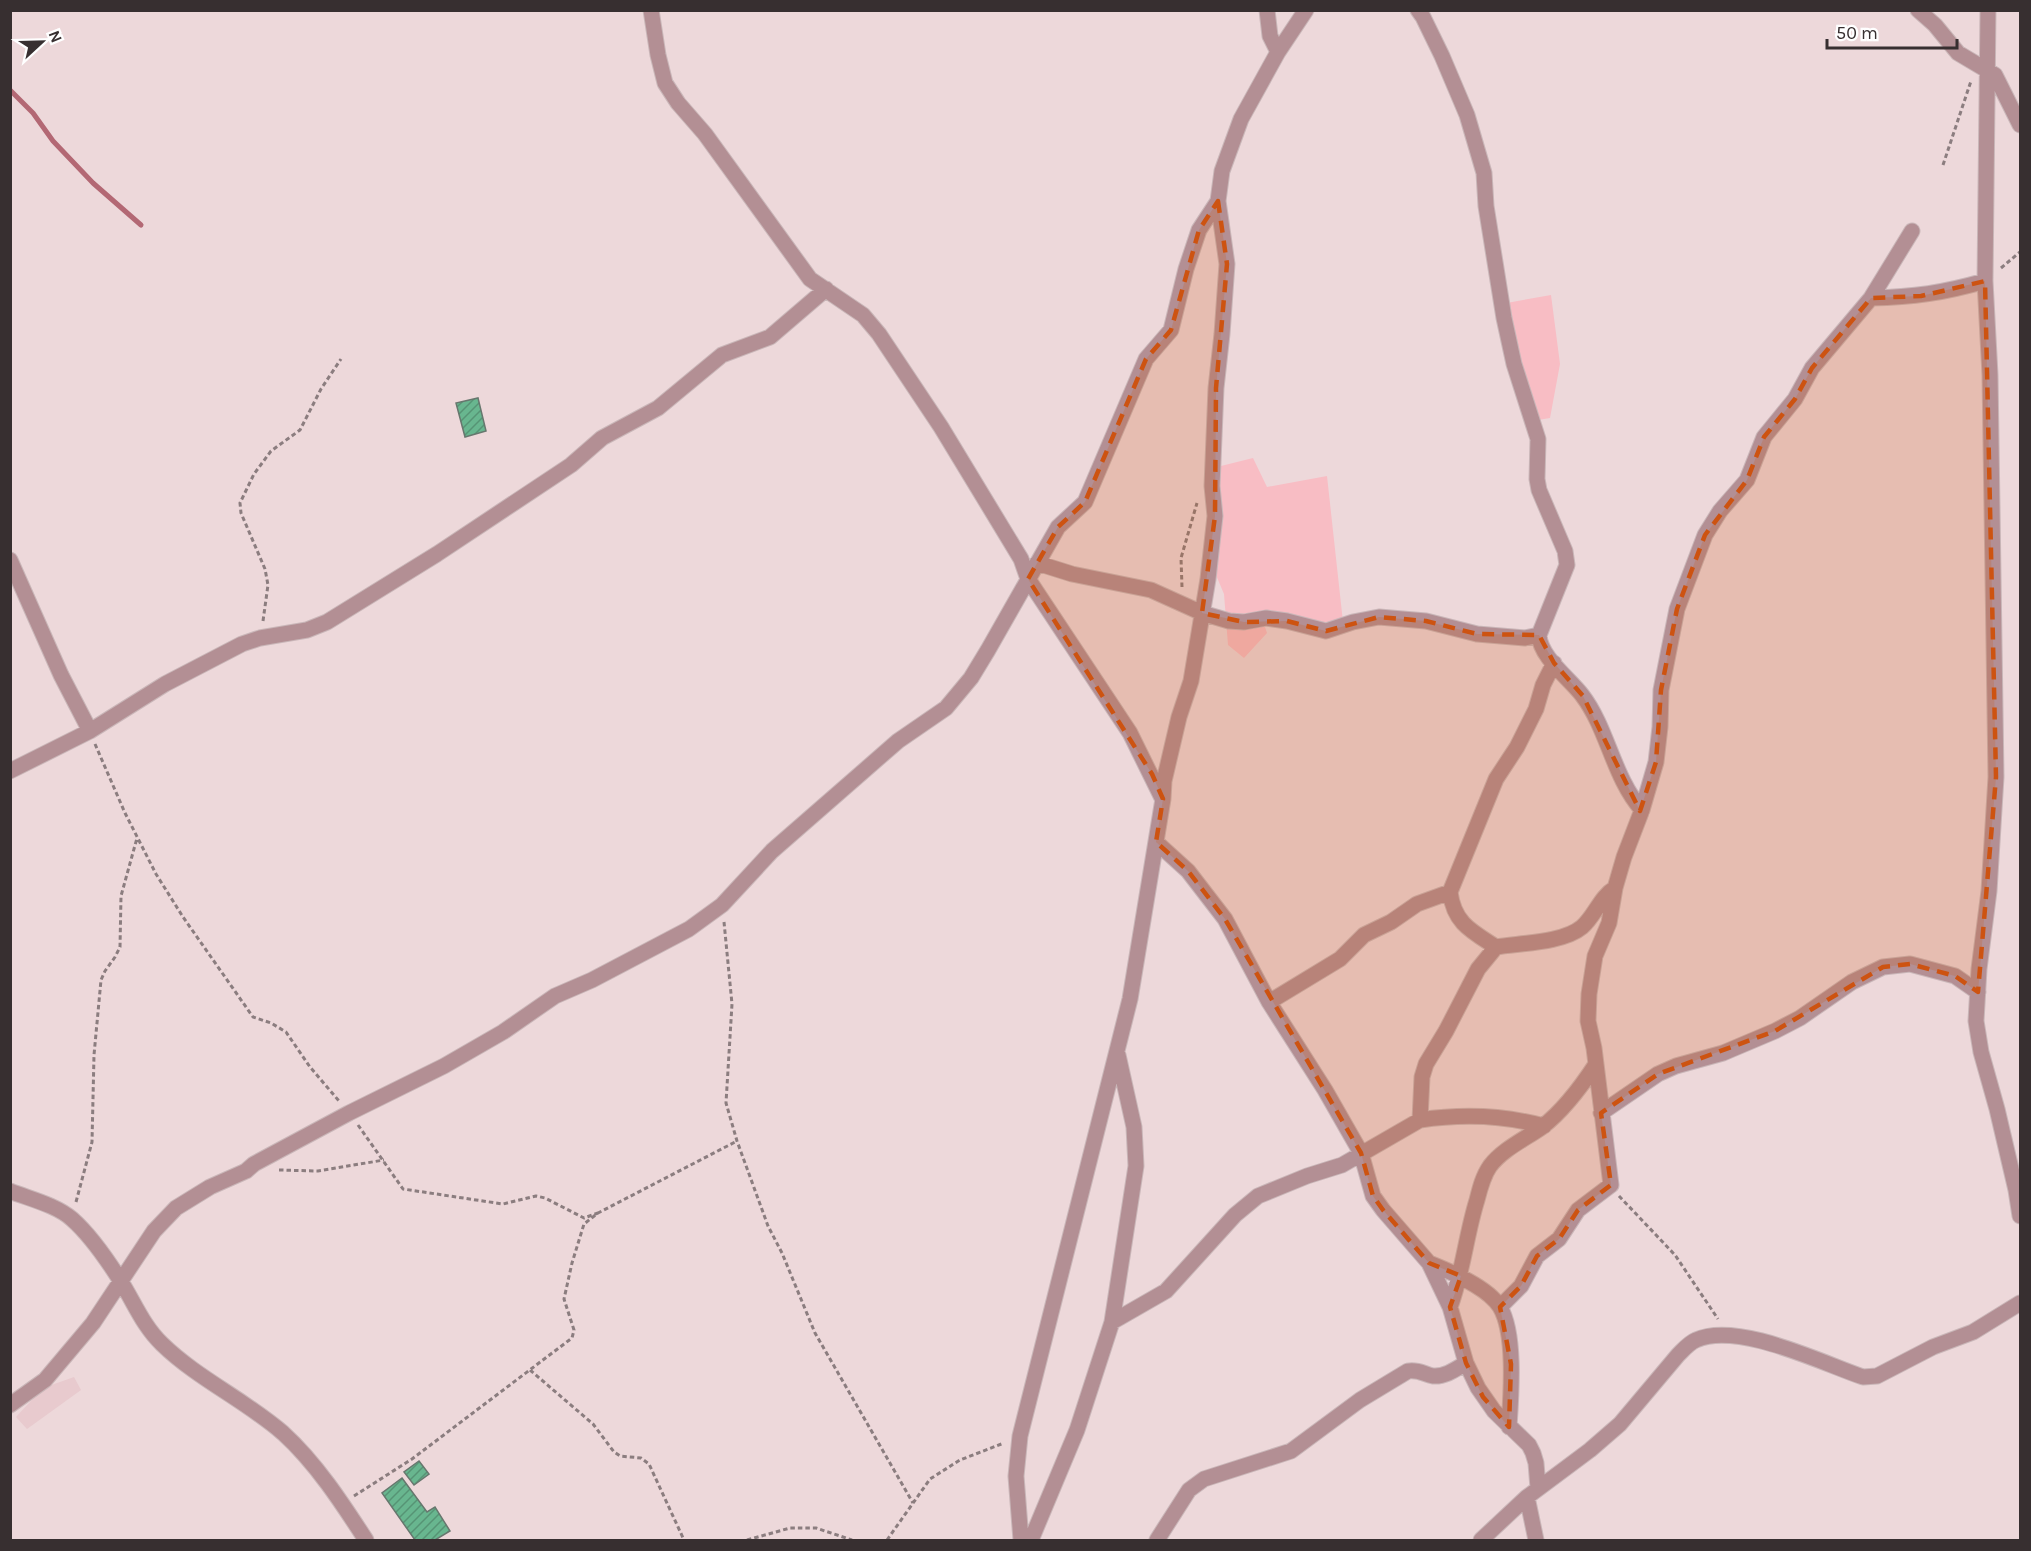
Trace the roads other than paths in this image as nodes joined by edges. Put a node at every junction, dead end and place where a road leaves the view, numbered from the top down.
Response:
1 (651, 10) edge
2 (1267, 10) edge
3 (1306, 10) edge
4 (1418, 10) edge
5 (1918, 10) edge
6 (1988, 10) edge
7 (1278, 52) junction
8 (1982, 68) junction
9 (2020, 125) edge
10 (1218, 201) junction
11 (1912, 231) dead end
12 (1985, 280) junction
13 (826, 289) junction
14 (1871, 298) junction
15 (10, 560) edge
16 (1037, 563) junction
17 (1028, 579) junction
18 (1202, 613) junction
19 (1539, 635) junction
20 (1554, 663) junction
21 (90, 731) junction
22 (10, 771) edge
23 (1163, 799) junction
24 (1642, 810) junction
25 (1156, 842) junction
26 (1615, 888) junction
27 (1450, 892) junction
28 (1496, 947) junction
29 (1978, 992) junction
30 (1269, 1002) junction
31 (1117, 1052) junction
32 (1596, 1064) junction
33 (1601, 1113) junction
34 (1420, 1120) junction
35 (1544, 1125) junction
36 (1360, 1153) junction
37 (10, 1191) edge
38 (2020, 1216) edge
39 (1429, 1263) junction
40 (1461, 1276) junction
41 (120, 1280) junction
42 (2020, 1303) edge
43 (1450, 1307) junction
44 (1500, 1307) junction
45 (1112, 1322) junction
46 (1467, 1363) junction
47 (10, 1405) edge
48 (1509, 1427) junction
49 (1533, 1492) junction
50 (366, 1540) edge
51 (1021, 1540) edge
52 (1031, 1540) edge
53 (1157, 1540) edge
54 (1481, 1540) edge
55 (1536, 1540) edge

1 - 13 street
2 - 7 street
3 - 7 street
4 - 19 street
5 - 8 street
6 - 8 street
7 - 10 street
8 - 9 street
8 - 12 street
10 - 16 street
10 - 18 street
11 - 14 street
12 - 14 street
12 - 29 street
13 - 17 street
13 - 21 street
14 - 24 street
15 - 21 street
16 - 17 street
16 - 18 street
17 - 23 street
17 - 41 street
18 - 19 street
18 - 23 street
19 - 20 street
20 - 24 street
20 - 27 street
21 - 22 street
23 - 25 street
24 - 26 street
25 - 30 street
25 - 31 street
26 - 28 street
26 - 32 street
27 - 28 street
27 - 30 street
28 - 34 street
29 - 33 street
29 - 38 street
30 - 36 street
31 - 45 street
31 - 51 street
32 - 33 street
32 - 35 street
33 - 44 street
34 - 35 street
34 - 36 street
35 - 40 street
36 - 39 street
36 - 45 street
37 - 41 street
39 - 40 street
39 - 43 street
40 - 43 street
40 - 44 street
41 - 47 street
41 - 50 street
42 - 49 street
43 - 46 street
44 - 48 street
45 - 52 street
46 - 48 street
46 - 53 street
48 - 49 street
49 - 54 street
49 - 55 street

